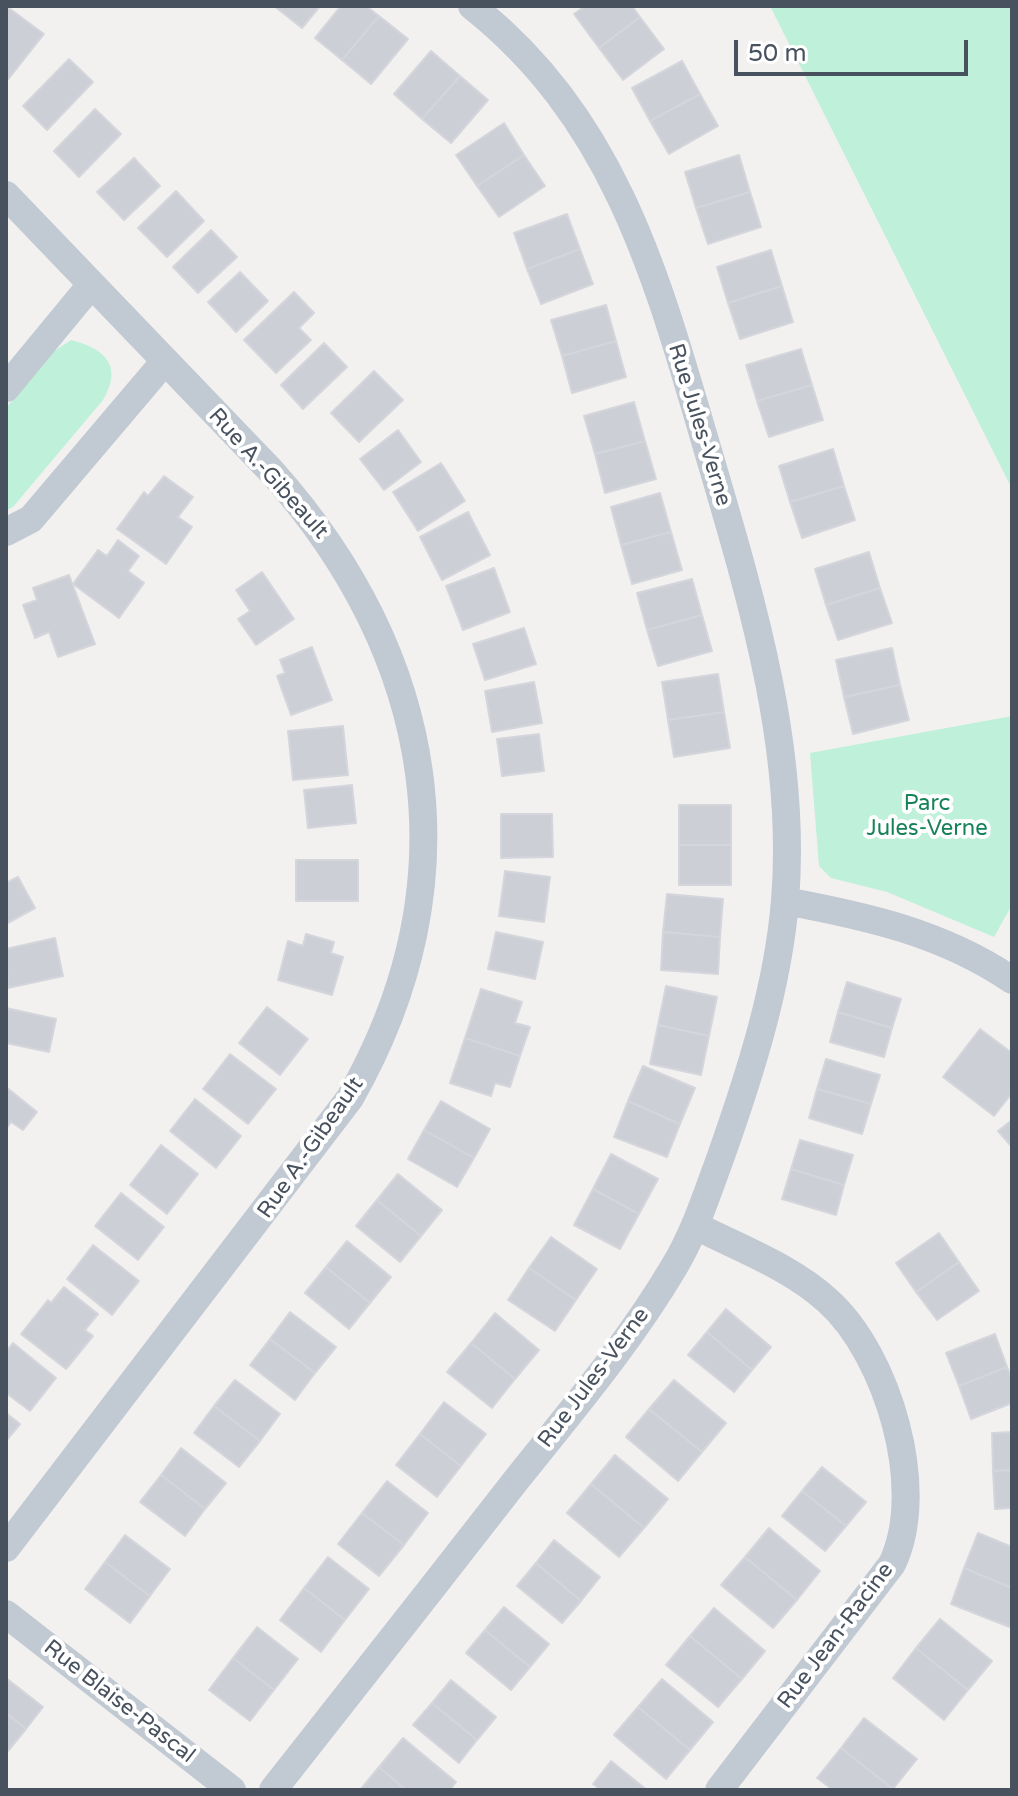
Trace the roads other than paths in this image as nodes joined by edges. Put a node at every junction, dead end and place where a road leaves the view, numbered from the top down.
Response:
1 (472, 6) edge
2 (6, 195) edge
3 (91, 285) junction
4 (165, 361) junction
5 (6, 388) edge
6 (6, 532) edge
7 (785, 901) junction
8 (1012, 980) edge
9 (696, 1226) junction
10 (6, 1548) edge
11 (6, 1614) edge
12 (232, 1790) edge
13 (273, 1790) edge
14 (719, 1790) edge

1 - 7 street, Rue Jules-Verne
2 - 3 street, Rue A.-Gibeault
3 - 4 street, Rue A.-Gibeault
3 - 5 street
4 - 6 street
4 - 10 street, Rue A.-Gibeault
7 - 8 street
7 - 9 street, Rue Jules-Verne
9 - 13 street, Rue Jules-Verne
9 - 14 street, Rue Jean-Racine
11 - 12 street, Rue Blaise-Pascal

